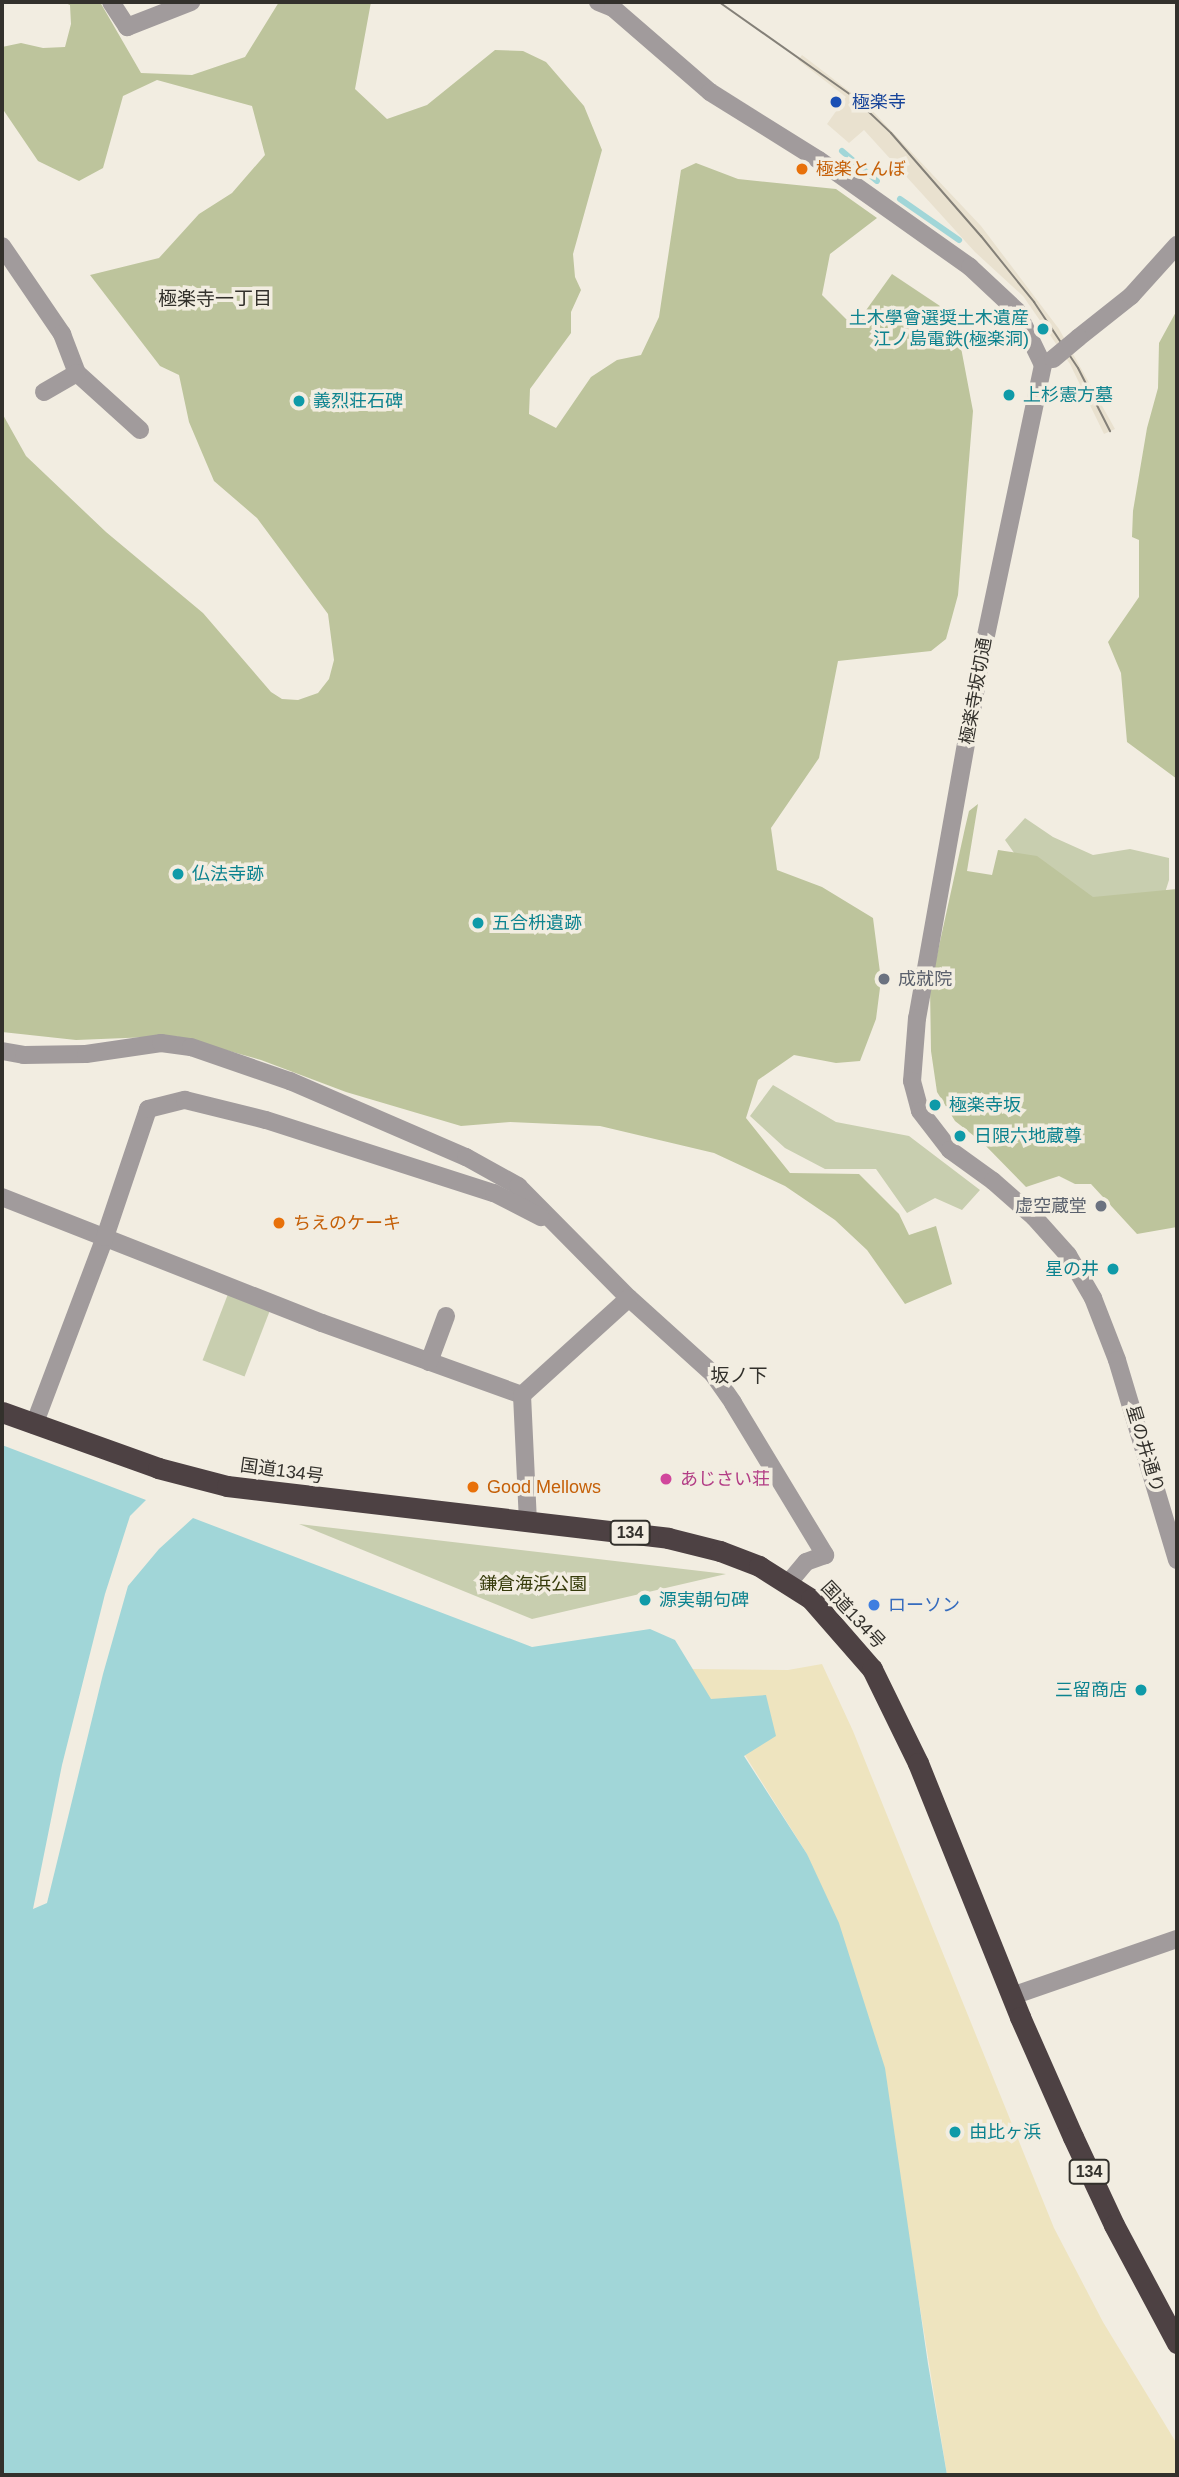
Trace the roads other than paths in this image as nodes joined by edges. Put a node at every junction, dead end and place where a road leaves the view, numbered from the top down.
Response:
1 (111, 2) edge
2 (191, 2) edge
3 (598, 2) edge
4 (2, 246) edge
5 (1177, 246) edge
6 (1048, 362) junction
7 (77, 373) junction
8 (44, 392) dead end
9 (140, 430) dead end
10 (2, 1051) edge
11 (2, 1198) edge
12 (551, 1222) junction
13 (106, 1237) junction
14 (629, 1297) junction
15 (446, 1316) dead end
16 (1109, 1340) joint
17 (429, 1362) junction
18 (522, 1395) junction
19 (2, 1412) edge
20 (34, 1425) junction
21 (528, 1522) junction
22 (1176, 1549) edge
23 (787, 1585) junction
24 (1177, 1939) edge
25 (1012, 1996) junction
26 (1177, 2343) edge

1 - 2 street
3 - 6 street
4 - 7 street
5 - 6 street, bridge
6 - 16 street, 極楽寺坂切通
7 - 8 street
7 - 9 street
10 - 12 street
11 - 13 street
12 - 13 street
12 - 14 street
13 - 17 street
13 - 20 street
14 - 18 street
14 - 23 street
15 - 17 street
16 - 22 street, 星の井通り
17 - 18 street
18 - 21 street
19 - 20 highway, 国道134号 / 134
20 - 21 highway, 国道134号 / 134
21 - 23 highway, 国道134号 / 134
23 - 25 highway, 国道134号 / 134
24 - 25 street
25 - 26 highway, 国道134号 / 134

